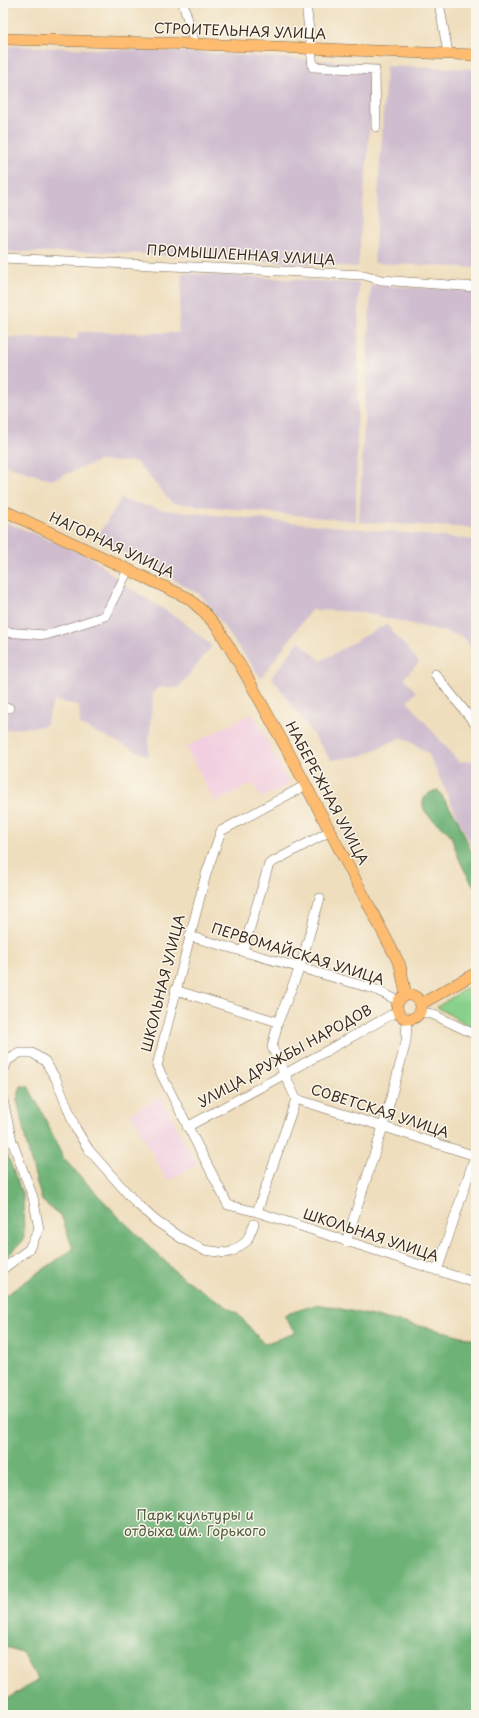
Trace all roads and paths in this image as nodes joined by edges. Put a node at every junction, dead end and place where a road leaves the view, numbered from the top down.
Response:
1 (183, 3) edge
2 (306, 3) edge
3 (439, 3) edge
4 (3, 39) edge
5 (195, 44) junction
6 (312, 48) junction
7 (448, 53) junction
8 (476, 55) edge
9 (376, 127) dead end
10 (3, 258) edge
11 (476, 287) edge
12 (3, 510) edge
13 (128, 570) junction
14 (205, 613) joint
15 (3, 632) edge
16 (435, 674) dead end
17 (476, 725) edge
18 (306, 784) junction
19 (330, 831) junction
20 (320, 898) dead end
21 (189, 936) junction
22 (243, 951) junction
23 (300, 967) junction
24 (476, 973) edge
25 (175, 990) junction
26 (401, 1002) junction
27 (421, 1008) junction
28 (407, 1019) junction
29 (278, 1022) junction
30 (476, 1035) edge
31 (3, 1074) edge
32 (285, 1074) junction
33 (296, 1099) junction
34 (3, 1100) edge
35 (187, 1127) junction
36 (383, 1127) junction
37 (476, 1155) edge
38 (257, 1212) junction
39 (254, 1224) dead end
40 (346, 1242) junction
41 (3, 1269) edge
42 (437, 1271) junction
43 (476, 1283) edge

1 - 5 street
2 - 6 street
3 - 7 street
4 - 5 main road, СТРОИТЕЛЬНАЯ УЛИЦА
5 - 6 main road, СТРОИТЕЛЬНАЯ УЛИЦА
6 - 7 main road, СТРОИТЕЛЬНАЯ УЛИЦА
6 - 9 street
7 - 8 main road, СТРОИТЕЛЬНАЯ УЛИЦА
10 - 11 street, ПРОМЫШЛЕННАЯ УЛИЦА
12 - 13 main road, НАГОРНАЯ УЛИЦА
13 - 14 main road, НАГОРНАЯ УЛИЦА
13 - 15 street
14 - 18 main road, НАБЕРЕЖНАЯ УЛИЦА
16 - 17 street
18 - 19 main road, НАБЕРЕЖНАЯ УЛИЦА
18 - 21 street, ШКОЛЬНАЯ УЛИЦА
19 - 22 street
19 - 26 main road, НАБЕРЕЖНАЯ УЛИЦА
20 - 23 street, СОВЕТСКАЯ УЛИЦА
21 - 22 street, ПЕРВОМАЙСКАЯ УЛИЦА
21 - 25 street, ШКОЛЬНАЯ УЛИЦА
22 - 23 street, ПЕРВОМАЙСКАЯ УЛИЦА
23 - 26 street, ПЕРВОМАЙСКАЯ УЛИЦА
23 - 29 street, СОВЕТСКАЯ УЛИЦА
24 - 27 main road
25 - 29 street
25 - 35 street, ШКОЛЬНАЯ УЛИЦА
26 - 27 main road
26 - 28 main road
26 - 32 street, УЛИЦА ДРУЖБЫ НАРОДОВ
27 - 28 main road
27 - 30 street
28 - 36 street
29 - 32 street, СОВЕТСКАЯ УЛИЦА
31 - 39 street
32 - 33 street, СОВЕТСКАЯ УЛИЦА
32 - 35 street, УЛИЦА ДРУЖБЫ НАРОДОВ
33 - 36 street, СОВЕТСКАЯ УЛИЦА
33 - 38 street
34 - 41 street
35 - 38 street, ШКОЛЬНАЯ УЛИЦА
36 - 37 street, СОВЕТСКАЯ УЛИЦА
36 - 40 street
37 - 42 street
38 - 40 street, ШКОЛЬНАЯ УЛИЦА
40 - 42 street, ШКОЛЬНАЯ УЛИЦА
42 - 43 street, ШКОЛЬНАЯ УЛИЦА

